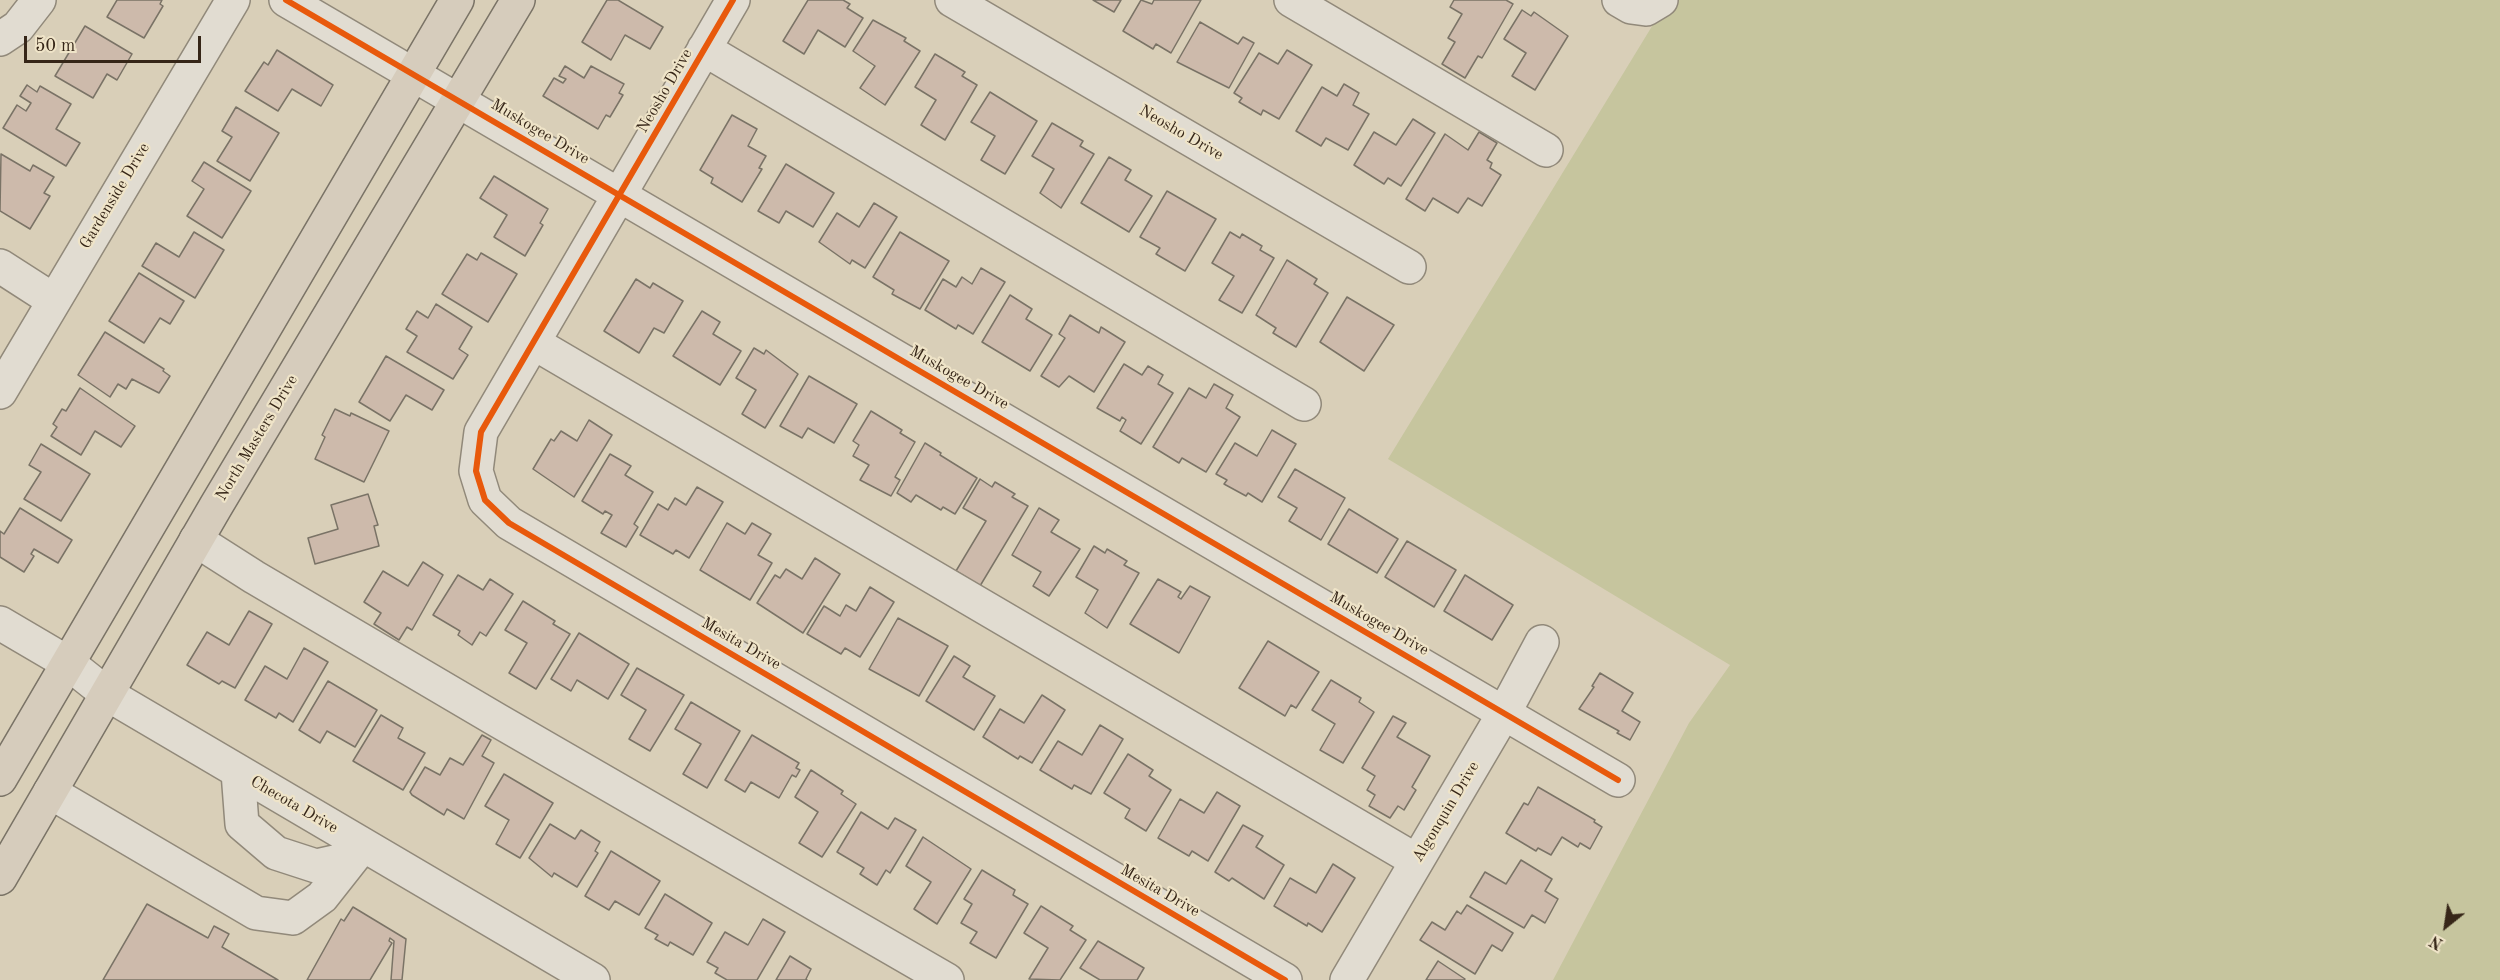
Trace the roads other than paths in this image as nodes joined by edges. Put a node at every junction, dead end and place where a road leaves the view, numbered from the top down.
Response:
1 (39, 0) edge
2 (233, 0) edge
3 (286, 0) edge
4 (457, 0) edge
5 (518, 0) edge
6 (733, 0) edge
7 (952, 0) edge
8 (1291, 0) edge
9 (1619, 0) edge
10 (1661, 0) edge
11 (0, 39) edge
12 (704, 50) junction
13 (413, 74) junction
14 (458, 99) junction
15 (1546, 150) dead end
16 (621, 195) junction
17 (0, 266) edge
18 (1409, 267) dead end
19 (53, 300) junction
20 (534, 343) junction
21 (0, 393) edge
22 (1304, 404) dead end
23 (196, 540) junction
24 (0, 623) edge
25 (1542, 642) dead end
26 (68, 663) junction
27 (107, 694) junction
28 (1504, 713) junction
29 (238, 772) junction
30 (0, 779) edge
31 (1618, 780) dead end
32 (50, 792) junction
33 (357, 851) junction
34 (1417, 861) junction
35 (0, 878) edge
36 (593, 980) edge
37 (947, 980) edge
38 (1285, 980) edge
39 (1347, 980) edge

1 - 11 street
2 - 19 street, Gardenside Drive
3 - 13 street, Muskogee Drive
4 - 13 main road
5 - 14 main road, North Masters Drive
6 - 12 street, Neosho Drive
7 - 18 street, Neosho Drive
8 - 15 street
9 - 10 street
12 - 16 street, Neosho Drive
12 - 22 street
13 - 14 street, Muskogee Drive
13 - 26 main road
14 - 16 street, Muskogee Drive
14 - 23 main road, North Masters Drive
16 - 20 street, Mesita Drive
16 - 28 street, Muskogee Drive
17 - 19 street
19 - 21 street, Gardenside Drive
20 - 34 street
20 - 38 street, Mesita Drive
23 - 27 main road, North Masters Drive
23 - 37 street
24 - 26 street, Checota Drive
25 - 28 street, Algonquin Drive
26 - 27 street, Checota Drive
26 - 30 main road
27 - 29 street, Checota Drive
27 - 32 main road, North Masters Drive
28 - 31 street, Muskogee Drive
28 - 34 street, Algonquin Drive
29 - 33 street, Checota Drive
29 - 33 street
32 - 33 street
32 - 35 main road, North Masters Drive
33 - 36 street, Checota Drive
34 - 39 street, Algonquin Drive

